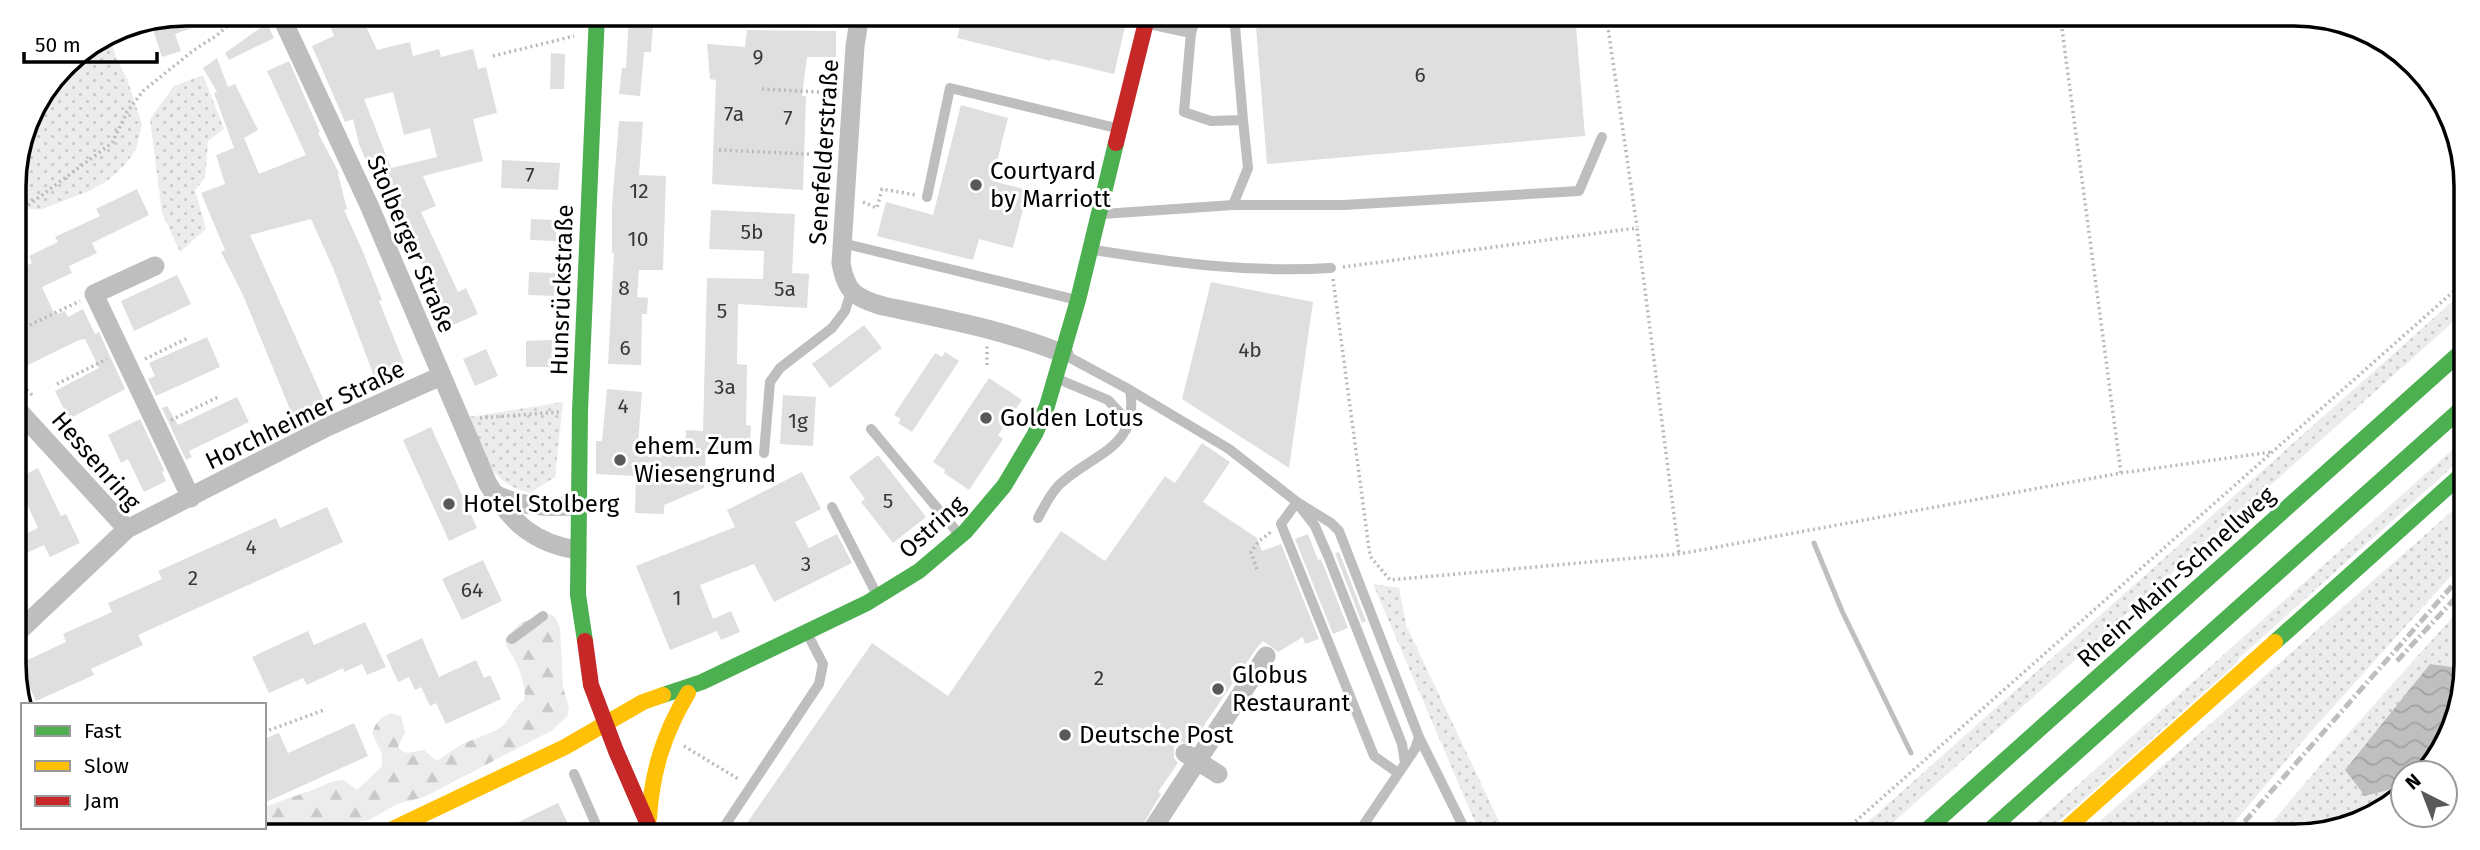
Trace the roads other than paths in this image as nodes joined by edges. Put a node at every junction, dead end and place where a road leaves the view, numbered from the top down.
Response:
1 (1235, 26) edge
2 (286, 27) edge
3 (596, 27) edge
4 (858, 27) edge
5 (1145, 27) edge
6 (1169, 27) edge
7 (1193, 27) edge
8 (1191, 34) junction
9 (1243, 120) junction
10 (1120, 129) junction
11 (1602, 137) dead end
12 (927, 197) road end
13 (1233, 205) junction
14 (1099, 214) junction
15 (842, 243) junction
16 (1090, 250) junction
17 (155, 267) dead end
18 (1331, 268) road end
19 (851, 292) junction
20 (1078, 300) junction
21 (1064, 354) junction
22 (2454, 358) edge
23 (441, 376) junction
24 (1057, 378) junction
25 (1130, 390) junction
26 (2454, 415) edge
27 (27, 419) edge
28 (871, 429) dead end
29 (1126, 430) junction
30 (764, 453) dead end
31 (2454, 481) edge
32 (494, 494) junction
33 (191, 498) junction
34 (1297, 502) junction
35 (578, 506) junction
36 (832, 508) dead end
37 (1038, 517) dead end
38 (127, 529) junction
39 (961, 536) junction
40 (577, 550) junction
41 (878, 597) junction
42 (543, 615) dead end
43 (26, 624) edge
44 (807, 633) junction
45 (512, 639) dead end
46 (1266, 656) dead end
47 (702, 682) junction
48 (688, 693) junction
49 (606, 724) junction
50 (1419, 737) junction
51 (1192, 757) junction
52 (1405, 763) junction
53 (1398, 773) junction
54 (574, 774) dead end
55 (1218, 774) dead end
56 (1364, 823) edge
57 (1462, 823) edge
58 (1934, 823) edge
59 (1997, 823) edge
60 (2072, 823) edge
61 (403, 824) edge
62 (596, 824) edge
63 (647, 824) edge
64 (650, 824) edge
65 (726, 824) edge
66 (1160, 824) edge

1 - 9 lane
2 - 23 street, Stolberger Straße
3 - 35 main road, Hunsrückstraße
4 - 15 street, Senefelderstraße
5 - 10 main road, Ostring
6 - 8 lane
7 - 8 lane
8 - 9 lane
9 - 13 lane
10 - 12 lane
10 - 14 main road, Ostring
11 - 13 lane
13 - 14 lane
14 - 16 main road, Ostring
15 - 19 street, Senefelderstraße
15 - 20 lane
16 - 18 lane
16 - 20 main road, Ostring
17 - 33 street, Horchheimer Straße
19 - 21 street
19 - 30 lane
20 - 21 main road, Ostring
21 - 24 main road, Ostring
21 - 25 lane
22 - 58 main road, Rhein-Main-Schnellweg
23 - 32 street, Stolberger Straße
23 - 33 street, Horchheimer Straße
24 - 29 lane
24 - 39 main road, Ostring
25 - 29 lane
25 - 34 lane
26 - 59 main road
27 - 38 street, Hessenring
28 - 39 lane
29 - 37 lane
31 - 60 main road
32 - 35 street
32 - 40 street, Stolberger Straße
33 - 38 street, Horchheimer Straße
34 - 50 lane
34 - 52 lane
34 - 53 lane
35 - 40 main road, Hunsrückstraße
36 - 41 lane
38 - 43 street, Hessenring
39 - 41 main road, Ostring
40 - 49 main road
41 - 44 main road, Ostring
42 - 45 lane
44 - 47 main road, Ostring
44 - 65 lane
46 - 51 street
47 - 48 main road, Ostring
47 - 49 main road, Ostring
48 - 49 main road, Ostring
48 - 64 main road
49 - 61 main road
49 - 63 main road
50 - 52 lane
50 - 57 lane
51 - 55 street
51 - 66 street
52 - 53 lane
53 - 56 lane
54 - 62 lane

